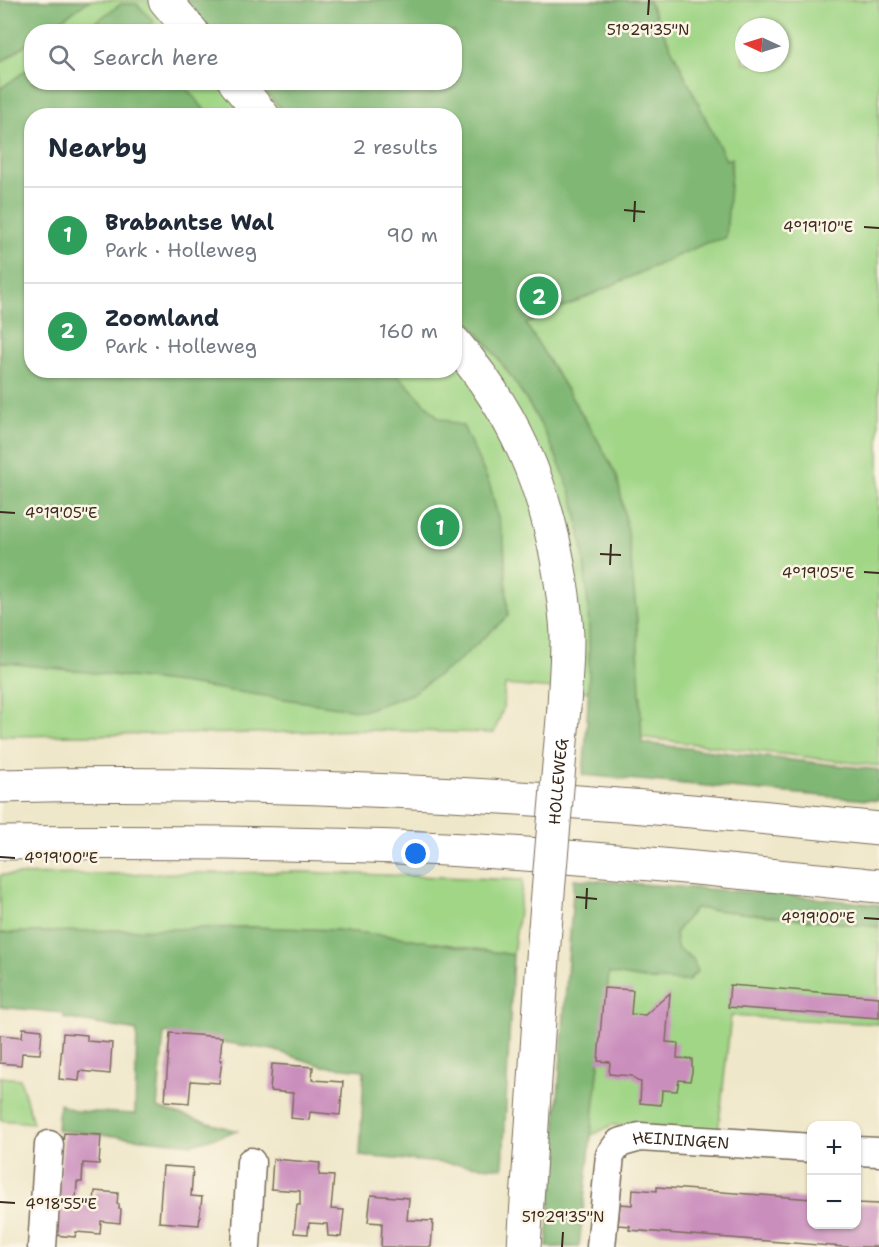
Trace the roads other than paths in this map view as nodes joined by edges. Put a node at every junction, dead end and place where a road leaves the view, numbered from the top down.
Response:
1 (165, 0) edge
2 (185, 24) edge
3 (242, 90) edge
4 (256, 108) edge
5 (462, 353) edge
6 (0, 786) edge
7 (879, 829) edge
8 (0, 843) edge
9 (879, 886) edge
10 (49, 1145) dead end
11 (807, 1148) edge
12 (861, 1151) edge
13 (879, 1152) edge
14 (251, 1162) dead end
15 (42, 1247) edge
16 (246, 1247) edge
17 (524, 1247) edge
18 (601, 1247) edge

1 - 2 main road
3 - 4 main road
5 - 17 main road, HOLLEWEG, bridge
6 - 7 main road
8 - 9 main road
10 - 15 street
11 - 18 street, HEININGEN
12 - 13 street
14 - 16 street

